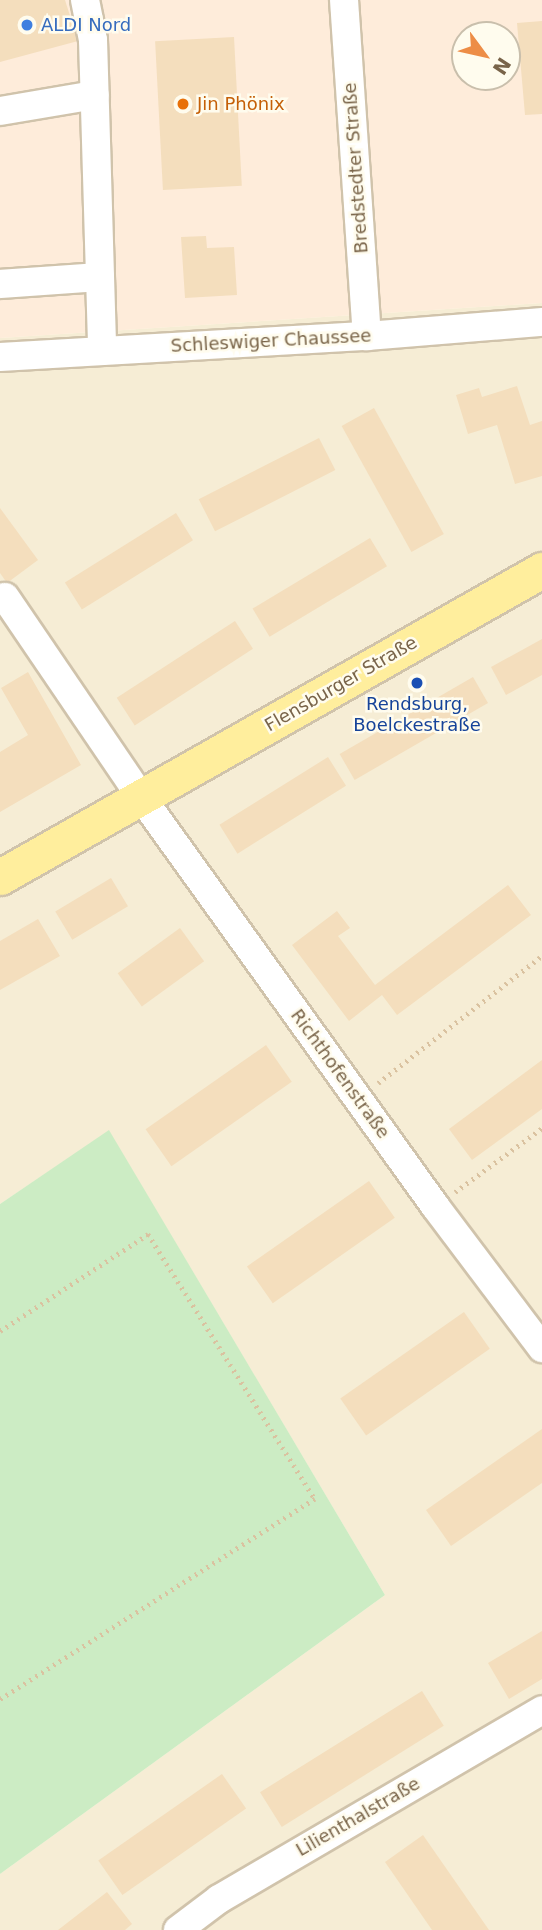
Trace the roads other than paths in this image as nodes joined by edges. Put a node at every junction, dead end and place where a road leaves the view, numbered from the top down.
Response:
1 (85, 0) edge
2 (344, 0) edge
3 (95, 95) junction
4 (0, 111) edge
5 (100, 277) junction
6 (0, 284) edge
7 (542, 322) edge
8 (366, 336) junction
9 (102, 351) junction
10 (0, 357) edge
11 (542, 570) edge
12 (5, 597) dead end
13 (141, 797) junction
14 (0, 877) edge
15 (542, 1348) edge
16 (542, 1710) edge
17 (178, 1930) edge

1 - 3 street
2 - 8 street, Bredstedter Straße
3 - 4 street
3 - 5 street
5 - 6 street
5 - 9 street
7 - 8 street, Schleswiger Chaussee
8 - 9 street, Schleswiger Chaussee
9 - 10 street, Schleswiger Chaussee
11 - 13 main road, Flensburger Straße
12 - 13 street
13 - 14 main road, Flensburger Straße
13 - 15 street, Richthofenstraße
16 - 17 street, Lilienthalstraße

